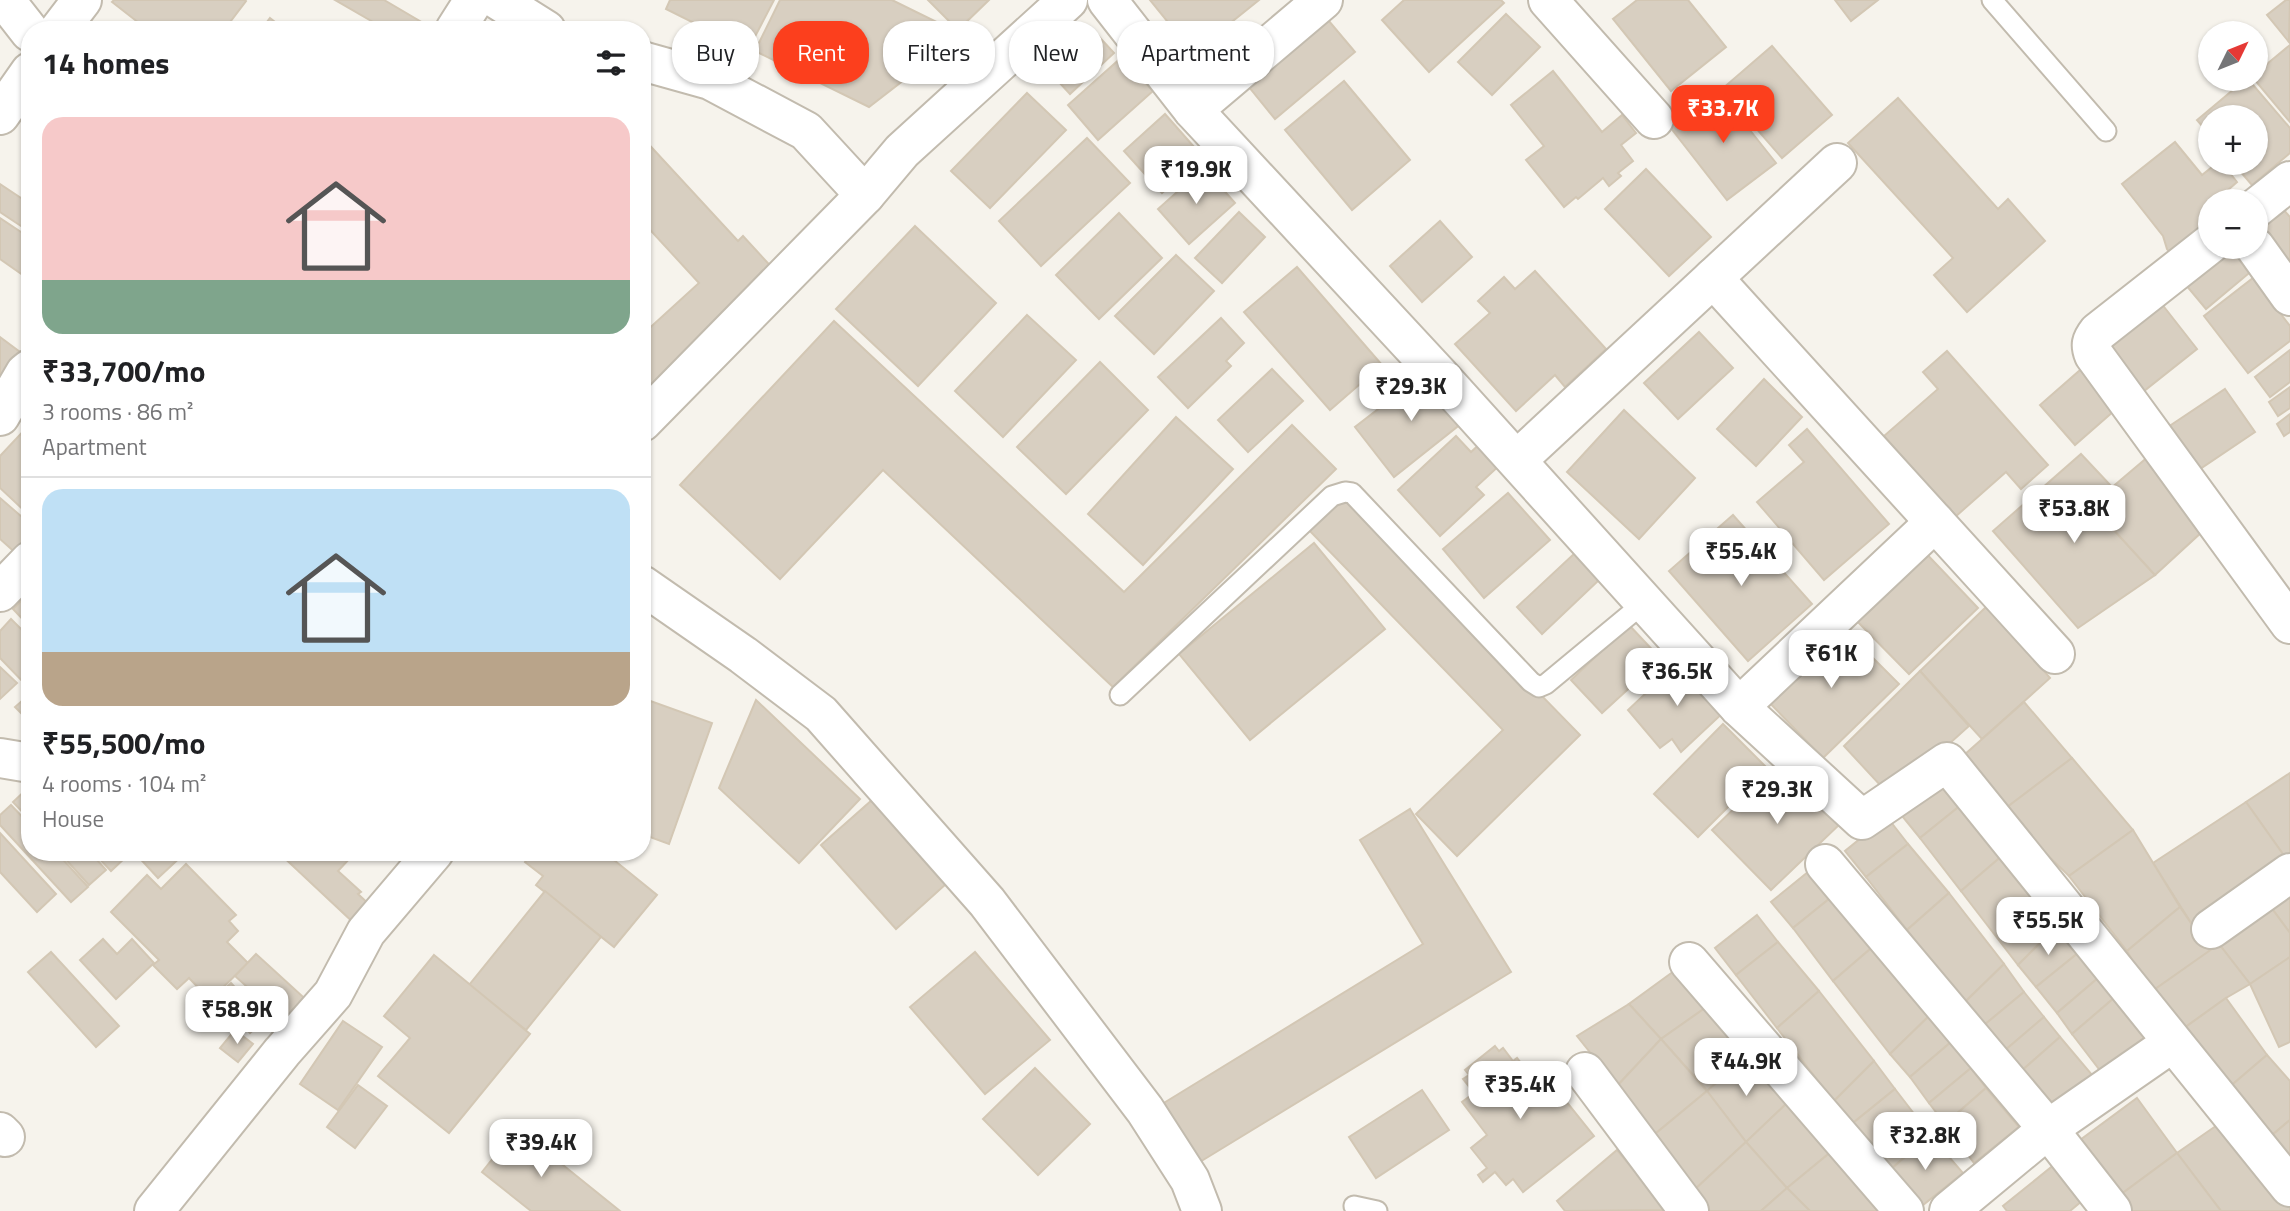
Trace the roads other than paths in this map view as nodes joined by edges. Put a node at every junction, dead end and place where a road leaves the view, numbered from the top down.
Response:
1 (5, 0) edge
2 (82, 0) edge
3 (474, 0) edge
4 (498, 0) edge
5 (1068, 0) edge
6 (1107, 0) edge
7 (1323, 0) edge
8 (1548, 0) edge
9 (1992, 0) edge
10 (21, 21) edge
11 (66, 21) edge
12 (461, 21) edge
13 (532, 21) edge
14 (651, 64) edge
15 (21, 85) edge
16 (1194, 110) junction
17 (0, 115) edge
18 (1654, 119) dead end
19 (2106, 131) dead end
20 (1837, 163) dead end
21 (2290, 181) edge
22 (864, 195) junction
23 (2268, 198) edge
24 (2198, 253) edge
25 (2264, 259) edge
26 (1713, 278) junction
27 (2290, 296) edge
28 (21, 380) edge
29 (651, 413) edge
30 (0, 416) edge
31 (1517, 460) junction
32 (1935, 523) junction
33 (21, 570) edge
34 (651, 591) edge
35 (0, 592) edge
36 (1645, 602) junction
37 (2290, 624) edge
38 (2055, 654) dead end
39 (1120, 695) dead end
40 (1739, 707) junction
41 (0, 758) edge
42 (21, 762) edge
43 (425, 861) edge
44 (1825, 864) dead end
45 (2290, 873) edge
46 (2211, 929) dead end
47 (1689, 962) dead end
48 (2172, 1043) junction
49 (1585, 1072) dead end
50 (2048, 1129) junction
51 (2290, 1187) edge
52 (1354, 1206) dead end
53 (154, 1211) edge
54 (1202, 1211) edge
55 (1377, 1211) edge
56 (1689, 1211) edge
57 (1904, 1211) edge
58 (1949, 1211) edge
59 (2112, 1211) edge

1 - 10 street
2 - 11 street
3 - 12 street
4 - 13 street
5 - 22 street
6 - 16 street
7 - 16 street
8 - 18 street
9 - 19 lane
14 - 22 street
15 - 17 street
16 - 31 street
20 - 26 street
21 - 23 street
22 - 29 street
24 - 37 street
25 - 27 street
26 - 31 street
26 - 32 street
28 - 30 street
31 - 36 street
32 - 38 street
32 - 40 street
33 - 35 street
34 - 54 street
36 - 39 lane
36 - 40 street
40 - 48 street
41 - 42 street
43 - 53 street
44 - 50 street
45 - 46 street
47 - 57 street
48 - 50 street
48 - 51 street
49 - 56 street
50 - 58 street
50 - 59 street
52 - 55 lane

